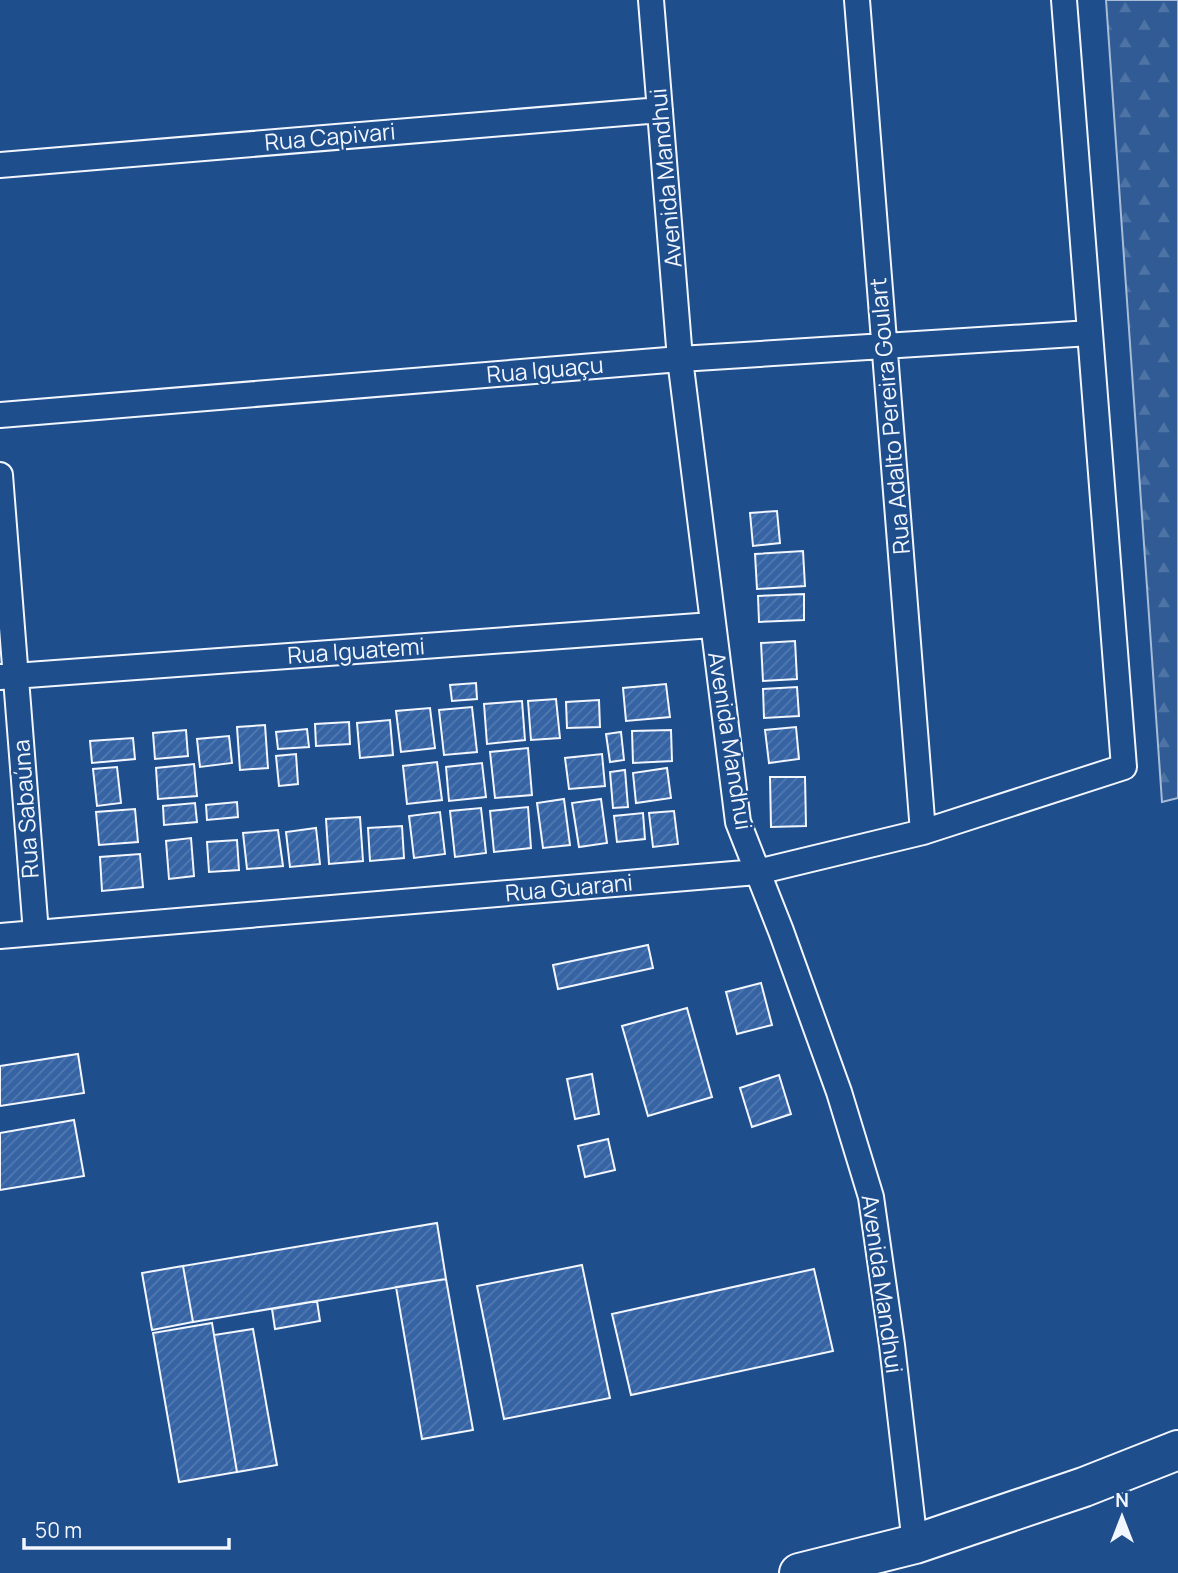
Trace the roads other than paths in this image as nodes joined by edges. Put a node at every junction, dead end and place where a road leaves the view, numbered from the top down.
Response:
1 (652, 0) edge
2 (857, 0) edge
3 (1064, 0) edge
4 (660, 110) junction
5 (0, 164) edge
6 (1090, 333) junction
7 (884, 345) junction
8 (680, 359) junction
9 (0, 415) edge
10 (0, 475) edge
11 (712, 625) junction
12 (8, 676) edge
13 (923, 832) junction
14 (757, 872) junction
15 (36, 933) junction
16 (0, 936) edge
17 (1178, 1450) edge
18 (915, 1544) junction
19 (799, 1573) edge

1 - 4 street, Avenida Mandhui
2 - 7 street, Rua Adalto Pereira Goulart
3 - 6 street
4 - 5 street, Rua Capivari
4 - 8 street, Avenida Mandhui
6 - 7 street, Rua Iguaçu
6 - 13 street, Rua Guarani
7 - 8 street, Rua Iguaçu
7 - 13 street, Rua Adalto Pereira Goulart
8 - 9 street, Rua Iguaçu
8 - 11 street, Avenida Mandhui
10 - 12 street, Rua Sabaúna
11 - 12 street, Rua Iguatemi
11 - 14 street, Avenida Mandhui
12 - 15 street, Rua Sabaúna
13 - 14 street, Rua Guarani
14 - 15 street, Rua Guarani
14 - 18 street, Avenida Mandhui
15 - 16 street, Rua Guarani
17 - 18 highway
18 - 19 highway

